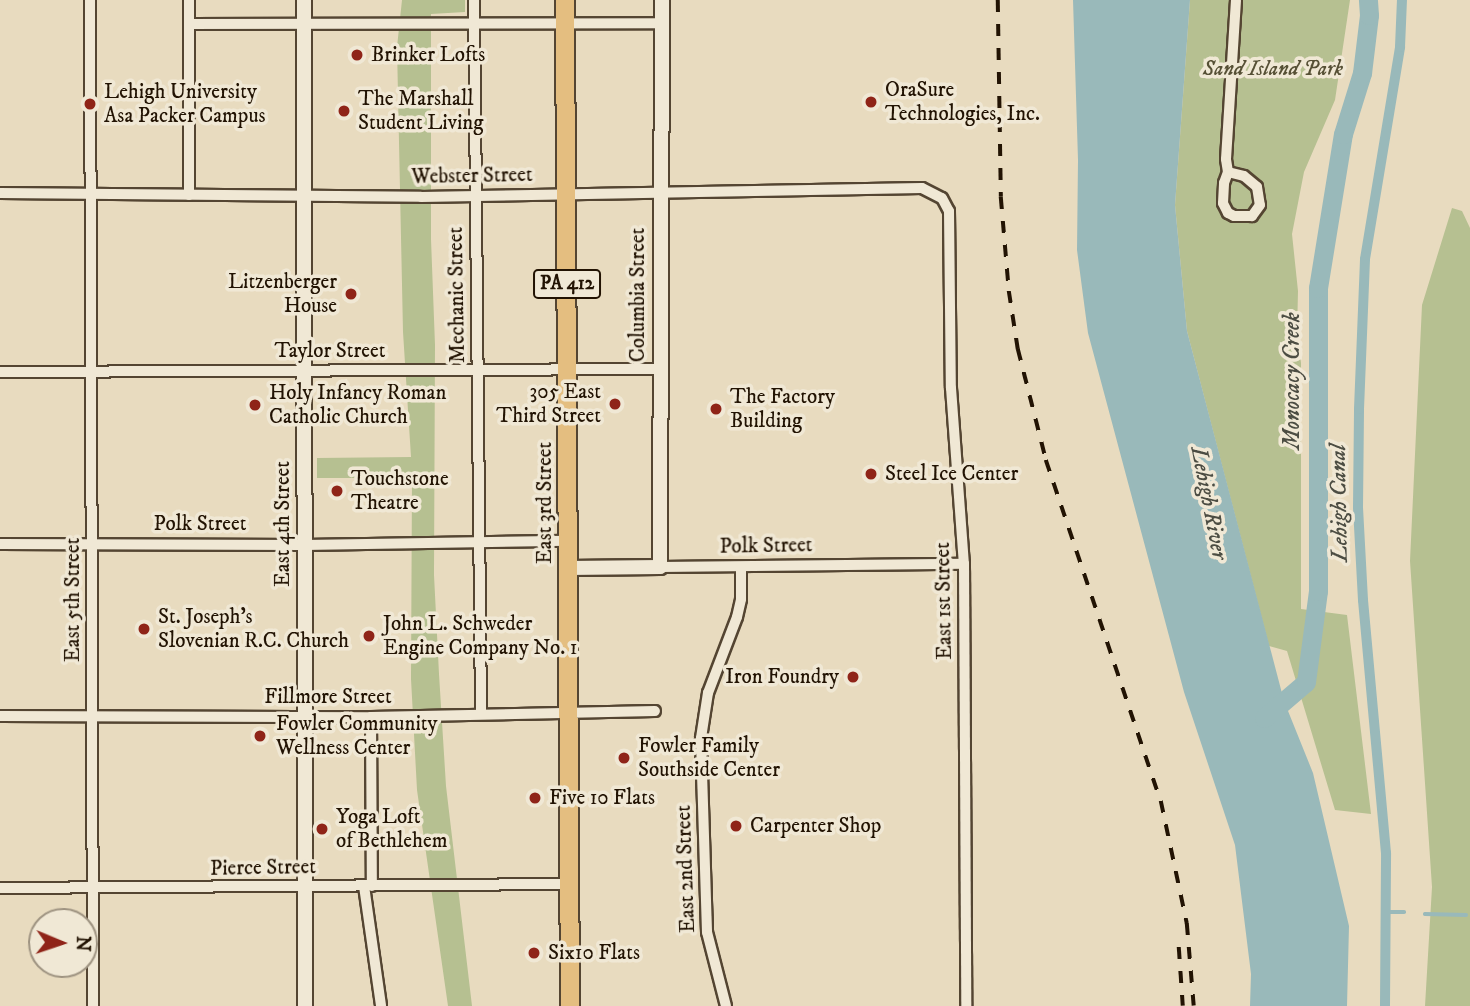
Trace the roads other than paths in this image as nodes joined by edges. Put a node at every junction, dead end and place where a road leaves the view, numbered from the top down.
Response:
1 (90, 0) edge
2 (189, 0) edge
3 (304, 0) edge
4 (474, 0) edge
5 (565, 0) edge
6 (662, 0) edge
7 (672, 0) edge
8 (1236, 0) edge
9 (305, 22) junction
10 (474, 22) junction
11 (565, 23) junction
12 (660, 23) junction
13 (189, 24) junction
14 (1228, 172) junction
15 (0, 193) edge
16 (566, 193) junction
17 (659, 193) junction
18 (92, 194) junction
19 (189, 195) junction
20 (304, 195) junction
21 (474, 195) junction
22 (942, 198) joint
23 (567, 369) junction
24 (659, 369) junction
25 (303, 370) junction
26 (478, 370) junction
27 (0, 372) edge
28 (92, 372) junction
29 (478, 541) junction
30 (568, 541) junction
31 (0, 544) edge
32 (92, 545) junction
33 (304, 545) junction
34 (964, 564) junction
35 (660, 567) junction
36 (568, 568) junction
37 (741, 568) junction
38 (655, 710) dead end
39 (568, 712) junction
40 (481, 714) junction
41 (0, 716) edge
42 (92, 716) junction
43 (304, 717) junction
44 (371, 717) junction
45 (569, 884) junction
46 (368, 886) junction
47 (304, 887) junction
48 (0, 888) edge
49 (93, 888) junction
50 (93, 1006) edge
51 (305, 1006) edge
52 (381, 1006) edge
53 (569, 1006) edge
54 (726, 1006) edge
55 (966, 1006) edge

1 - 18 street, East 5th Street
2 - 13 street
3 - 9 main road, East 4th Street
4 - 10 street, Mechanic Street
5 - 11 highway, East 3rd Street / PA 412
6 - 12 main road, Columbia Street
7 - 12 main road
8 - 14 street
9 - 10 street
9 - 13 street
9 - 20 main road, East 4th Street
10 - 11 street
10 - 21 street, Mechanic Street
11 - 12 street
11 - 16 highway, East 3rd Street / PA 412
12 - 17 main road, Columbia Street
13 - 19 street
14 - 14 street
15 - 18 street, Webster Street
16 - 17 street, Webster Street
16 - 21 street, Webster Street
16 - 23 highway, East 3rd Street / PA 412
17 - 22 street, Webster Street
17 - 24 main road, Columbia Street
18 - 19 street, Webster Street
18 - 28 street, East 5th Street
19 - 20 street, Webster Street
20 - 21 street, Webster Street
20 - 25 main road, East 4th Street
21 - 26 street, Mechanic Street
22 - 34 street, East 1st Street
23 - 24 street, Taylor Street
23 - 26 street, Taylor Street
23 - 30 highway, East 3rd Street / PA 412
24 - 35 main road, Columbia Street
25 - 26 street, Taylor Street
25 - 28 street, Taylor Street
25 - 33 main road, East 4th Street
26 - 29 street, Mechanic Street
27 - 28 street, Taylor Street
28 - 32 street, East 5th Street
29 - 30 street, Polk Street
29 - 33 street, Polk Street
29 - 40 street, Mechanic Street
30 - 36 highway, East 3rd Street / PA 412
31 - 32 street, Polk Street
32 - 33 street, Polk Street
32 - 42 street, East 5th Street
33 - 43 main road, East 4th Street
34 - 37 street, Polk Street
34 - 55 street, East 1st Street
35 - 36 main road, Polk Street
35 - 37 street, Polk Street
36 - 39 highway, East 3rd Street / PA 412
37 - 54 street, East 2nd Street
38 - 39 street, Fillmore Street
39 - 40 street, Fillmore Street
39 - 45 highway, East 3rd Street / PA 412
40 - 44 street, Fillmore Street
41 - 42 street, Fillmore Street
42 - 43 street, Fillmore Street
42 - 49 street, East 5th Street
43 - 44 street, Fillmore Street
43 - 47 main road, East 4th Street
44 - 46 street
45 - 46 street, Pierce Street
45 - 53 highway, East 3rd Street / PA 412
46 - 47 street, Pierce Street
46 - 52 street
47 - 49 street, Pierce Street
47 - 51 main road, East 4th Street
48 - 49 street, Pierce Street
49 - 50 street, East 5th Street

